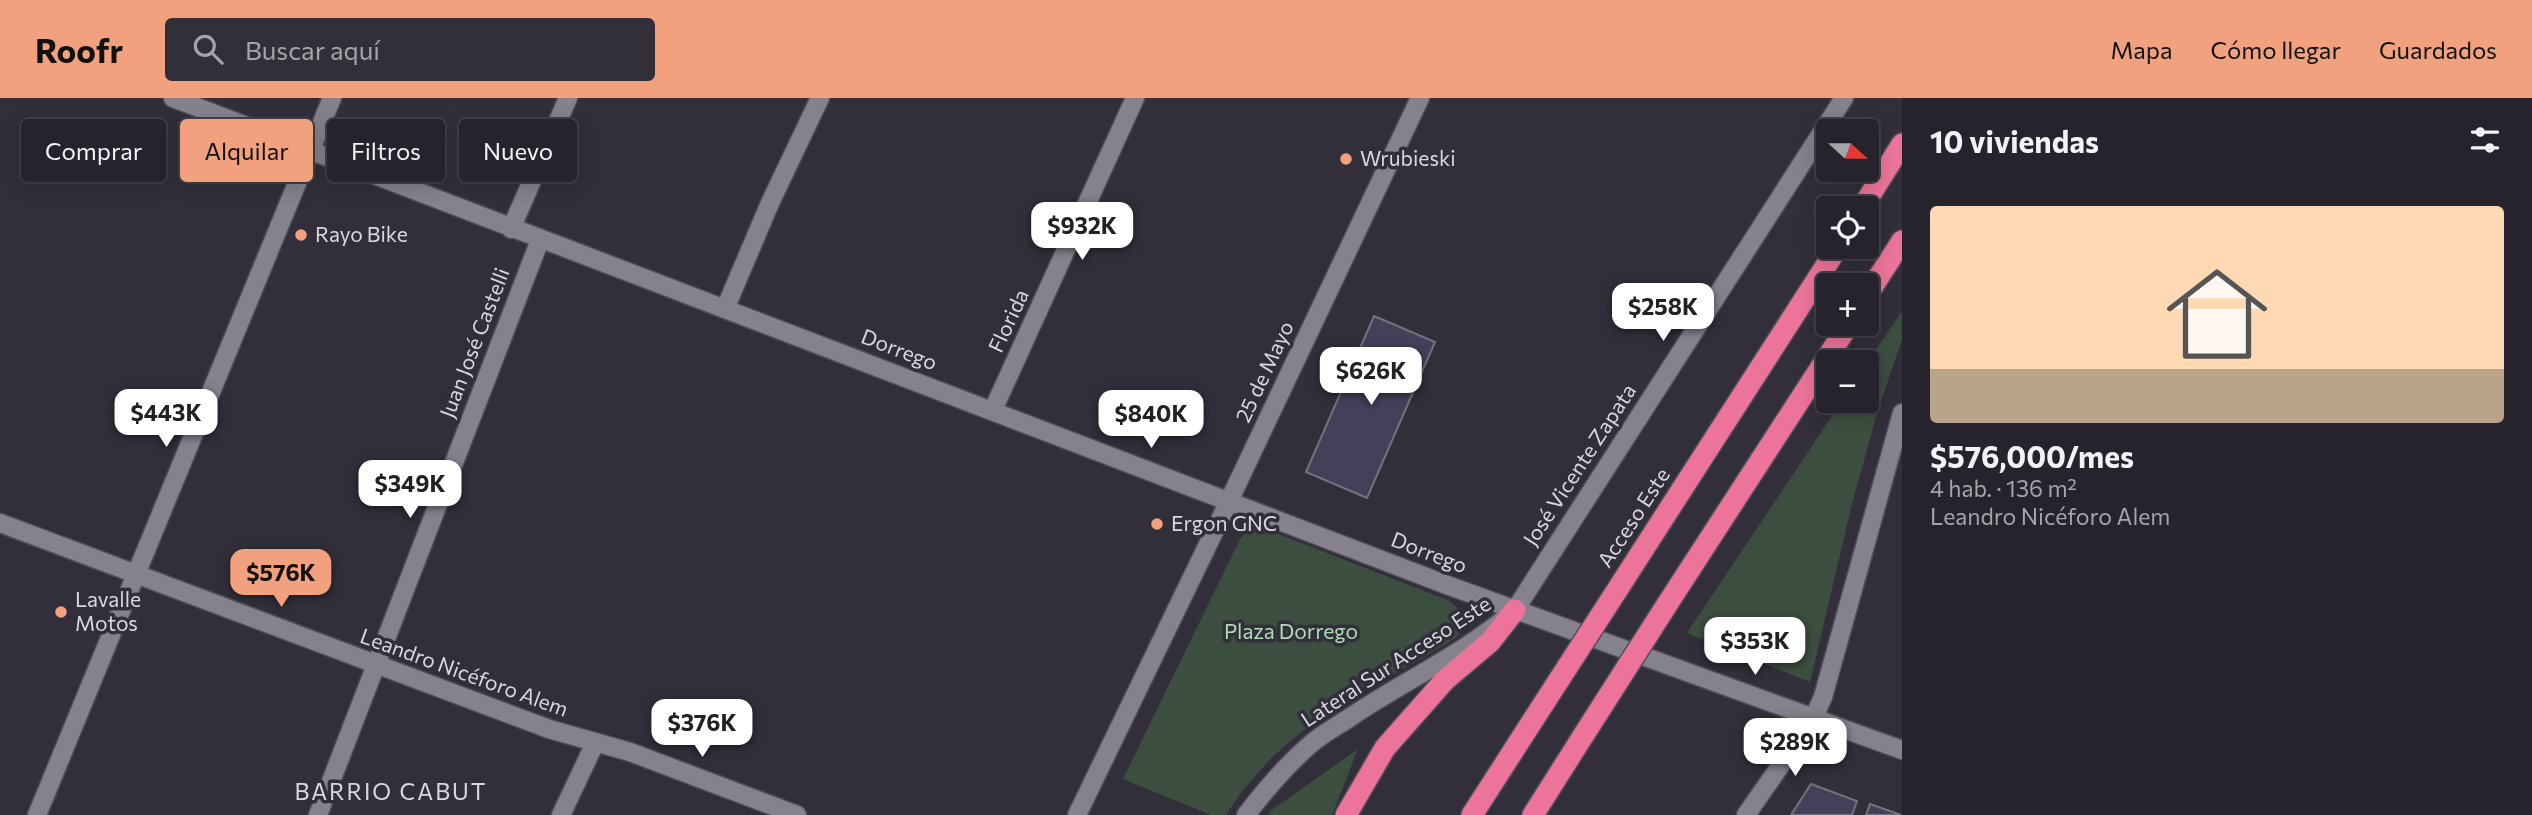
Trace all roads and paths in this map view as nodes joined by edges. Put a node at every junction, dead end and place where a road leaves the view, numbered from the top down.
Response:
1 (173, 98) edge
2 (332, 98) edge
3 (568, 98) edge
4 (820, 98) edge
5 (1135, 98) edge
6 (1420, 98) edge
7 (1844, 98) edge
8 (228, 119) edge
9 (1902, 144) edge
10 (313, 146) edge
11 (313, 152) edge
12 (298, 182) edge
13 (1870, 196) edge
14 (511, 229) junction
15 (540, 240) junction
16 (1902, 241) edge
17 (1830, 259) edge
18 (1879, 276) edge
19 (725, 309) junction
20 (1841, 336) edge
21 (993, 410) junction
22 (1902, 413) edge
23 (1229, 501) junction
24 (0, 523) edge
25 (135, 574) junction
26 (1515, 610) junction
27 (376, 664) junction
28 (1813, 719) junction
29 (595, 743) junction
30 (1902, 750) edge
31 (37, 815) edge
32 (318, 815) edge
33 (561, 815) edge
34 (797, 815) edge
35 (1077, 815) edge
36 (1246, 815) edge
37 (1346, 815) edge
38 (1472, 815) edge
39 (1533, 815) edge
40 (1746, 815) edge

1 - 8 street, Dorrego
2 - 10 street
3 - 14 street
4 - 19 street
5 - 21 street, Florida
6 - 23 street, 25 de Mayo
7 - 26 street, José Vicente Zapata
9 - 13 highway
11 - 14 street, Dorrego
12 - 25 street
14 - 15 street, Dorrego
15 - 19 street, Dorrego
15 - 27 street, Juan José Castelli
16 - 18 highway
17 - 38 highway, Acceso Este, bridge
19 - 21 street, Dorrego
20 - 39 highway, bridge
21 - 23 street, Dorrego
22 - 28 street
23 - 26 street, Dorrego
23 - 35 street, 25 de Mayo
24 - 25 street, Leandro Nicéforo Alem
25 - 27 street, Leandro Nicéforo Alem
25 - 31 street
26 - 28 street, Dorrego
26 - 36 street, Lateral Sur Acceso Este
26 - 37 highway
27 - 29 street, Leandro Nicéforo Alem
27 - 32 street, Juan José Castelli
28 - 30 street, Dorrego
28 - 40 street
29 - 33 street
29 - 34 street, Leandro Nicéforo Alem

